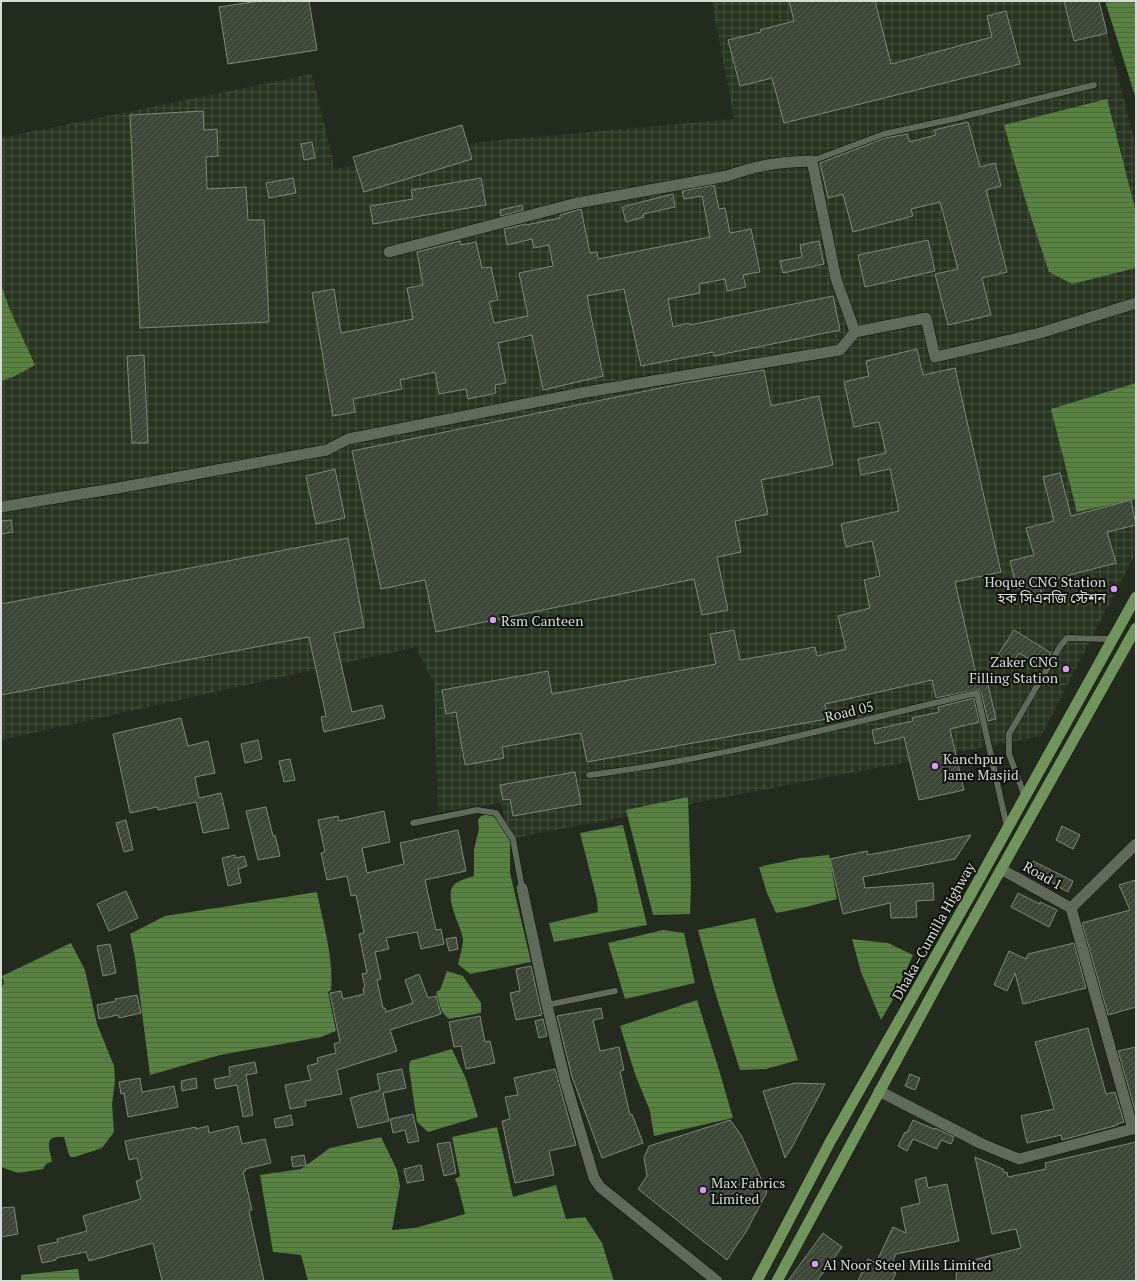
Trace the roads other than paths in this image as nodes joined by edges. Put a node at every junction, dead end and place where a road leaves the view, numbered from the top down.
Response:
1 (1094, 85) dead end
2 (812, 161) junction
3 (389, 252) dead end
4 (1136, 304) edge
5 (855, 332) junction
6 (1, 507) edge
7 (1136, 597) edge
8 (1136, 628) edge
9 (1113, 639) junction
10 (589, 775) dead end
11 (1025, 797) junction
12 (413, 823) dead end
13 (1008, 828) junction
14 (1136, 844) edge
15 (1001, 870) junction
16 (522, 888) joint
17 (1071, 908) junction
18 (951, 930) junction
19 (962, 938) junction
20 (615, 991) dead end
21 (547, 1005) junction
22 (879, 1091) junction
23 (1135, 1129) edge
24 (717, 1281) edge
25 (758, 1281) edge
26 (777, 1281) edge

1 - 2 lane
2 - 3 street
2 - 5 street
4 - 5 street
5 - 6 street
7 - 9 highway, Dhaka–Cumilla Highway
8 - 15 highway, Dhaka–Cumilla Highway
9 - 11 highway, Dhaka–Cumilla Highway
9 - 11 lane
10 - 13 lane, Road 05
11 - 13 highway, Dhaka–Cumilla Highway
12 - 16 lane
13 - 18 highway, Dhaka–Cumilla Highway
14 - 17 street
15 - 17 street, Road 1
15 - 19 highway, Dhaka–Cumilla Highway
16 - 21 street
17 - 23 street
18 - 19 street
18 - 25 highway, Dhaka–Cumilla Highway
19 - 22 highway, Dhaka–Cumilla Highway
20 - 21 lane
21 - 24 street
22 - 23 street
22 - 26 highway, Dhaka–Cumilla Highway

